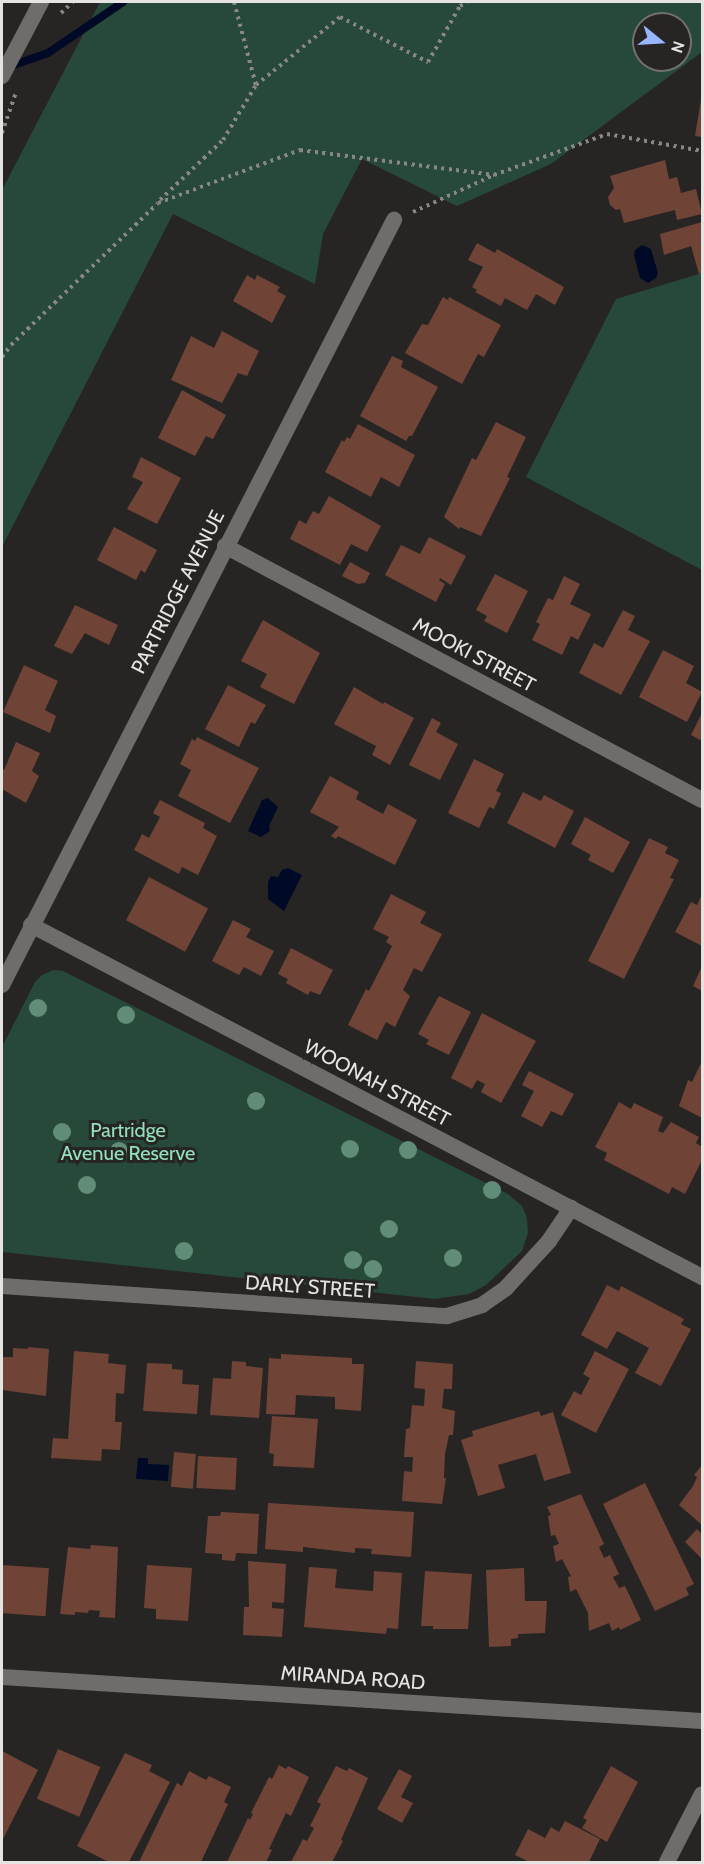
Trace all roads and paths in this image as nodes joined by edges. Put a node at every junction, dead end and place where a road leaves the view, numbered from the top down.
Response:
1 (41, 2) edge
2 (234, 2) edge
3 (466, 2) edge
4 (2, 76) edge
5 (256, 85) junction
6 (14, 96) dead end
7 (2, 133) edge
8 (702, 151) edge
9 (494, 175) junction
10 (158, 203) junction
11 (394, 220) joint
12 (11, 345) junction
13 (2, 347) edge
14 (2, 357) edge
15 (225, 546) junction
16 (702, 801) edge
17 (32, 925) junction
18 (2, 985) edge
19 (571, 1208) junction
20 (702, 1277) edge
21 (2, 1286) edge
22 (2, 1677) edge
23 (702, 1721) edge
24 (702, 1794) edge
25 (667, 1863) edge

1 - 4 street
2 - 5 path
3 - 5 path
5 - 10 path
6 - 7 path
8 - 9 path
9 - 10 path
9 - 11 path
10 - 12 path
11 - 15 street, PARTRIDGE AVENUE
12 - 13 path
12 - 14 path
15 - 16 street, MOOKI STREET
15 - 17 street, PARTRIDGE AVENUE
17 - 18 street, PARTRIDGE AVENUE
17 - 19 street, WOONAH STREET
19 - 20 street, WOONAH STREET
19 - 21 street, DARLY STREET
22 - 23 street, MIRANDA ROAD
24 - 25 street

